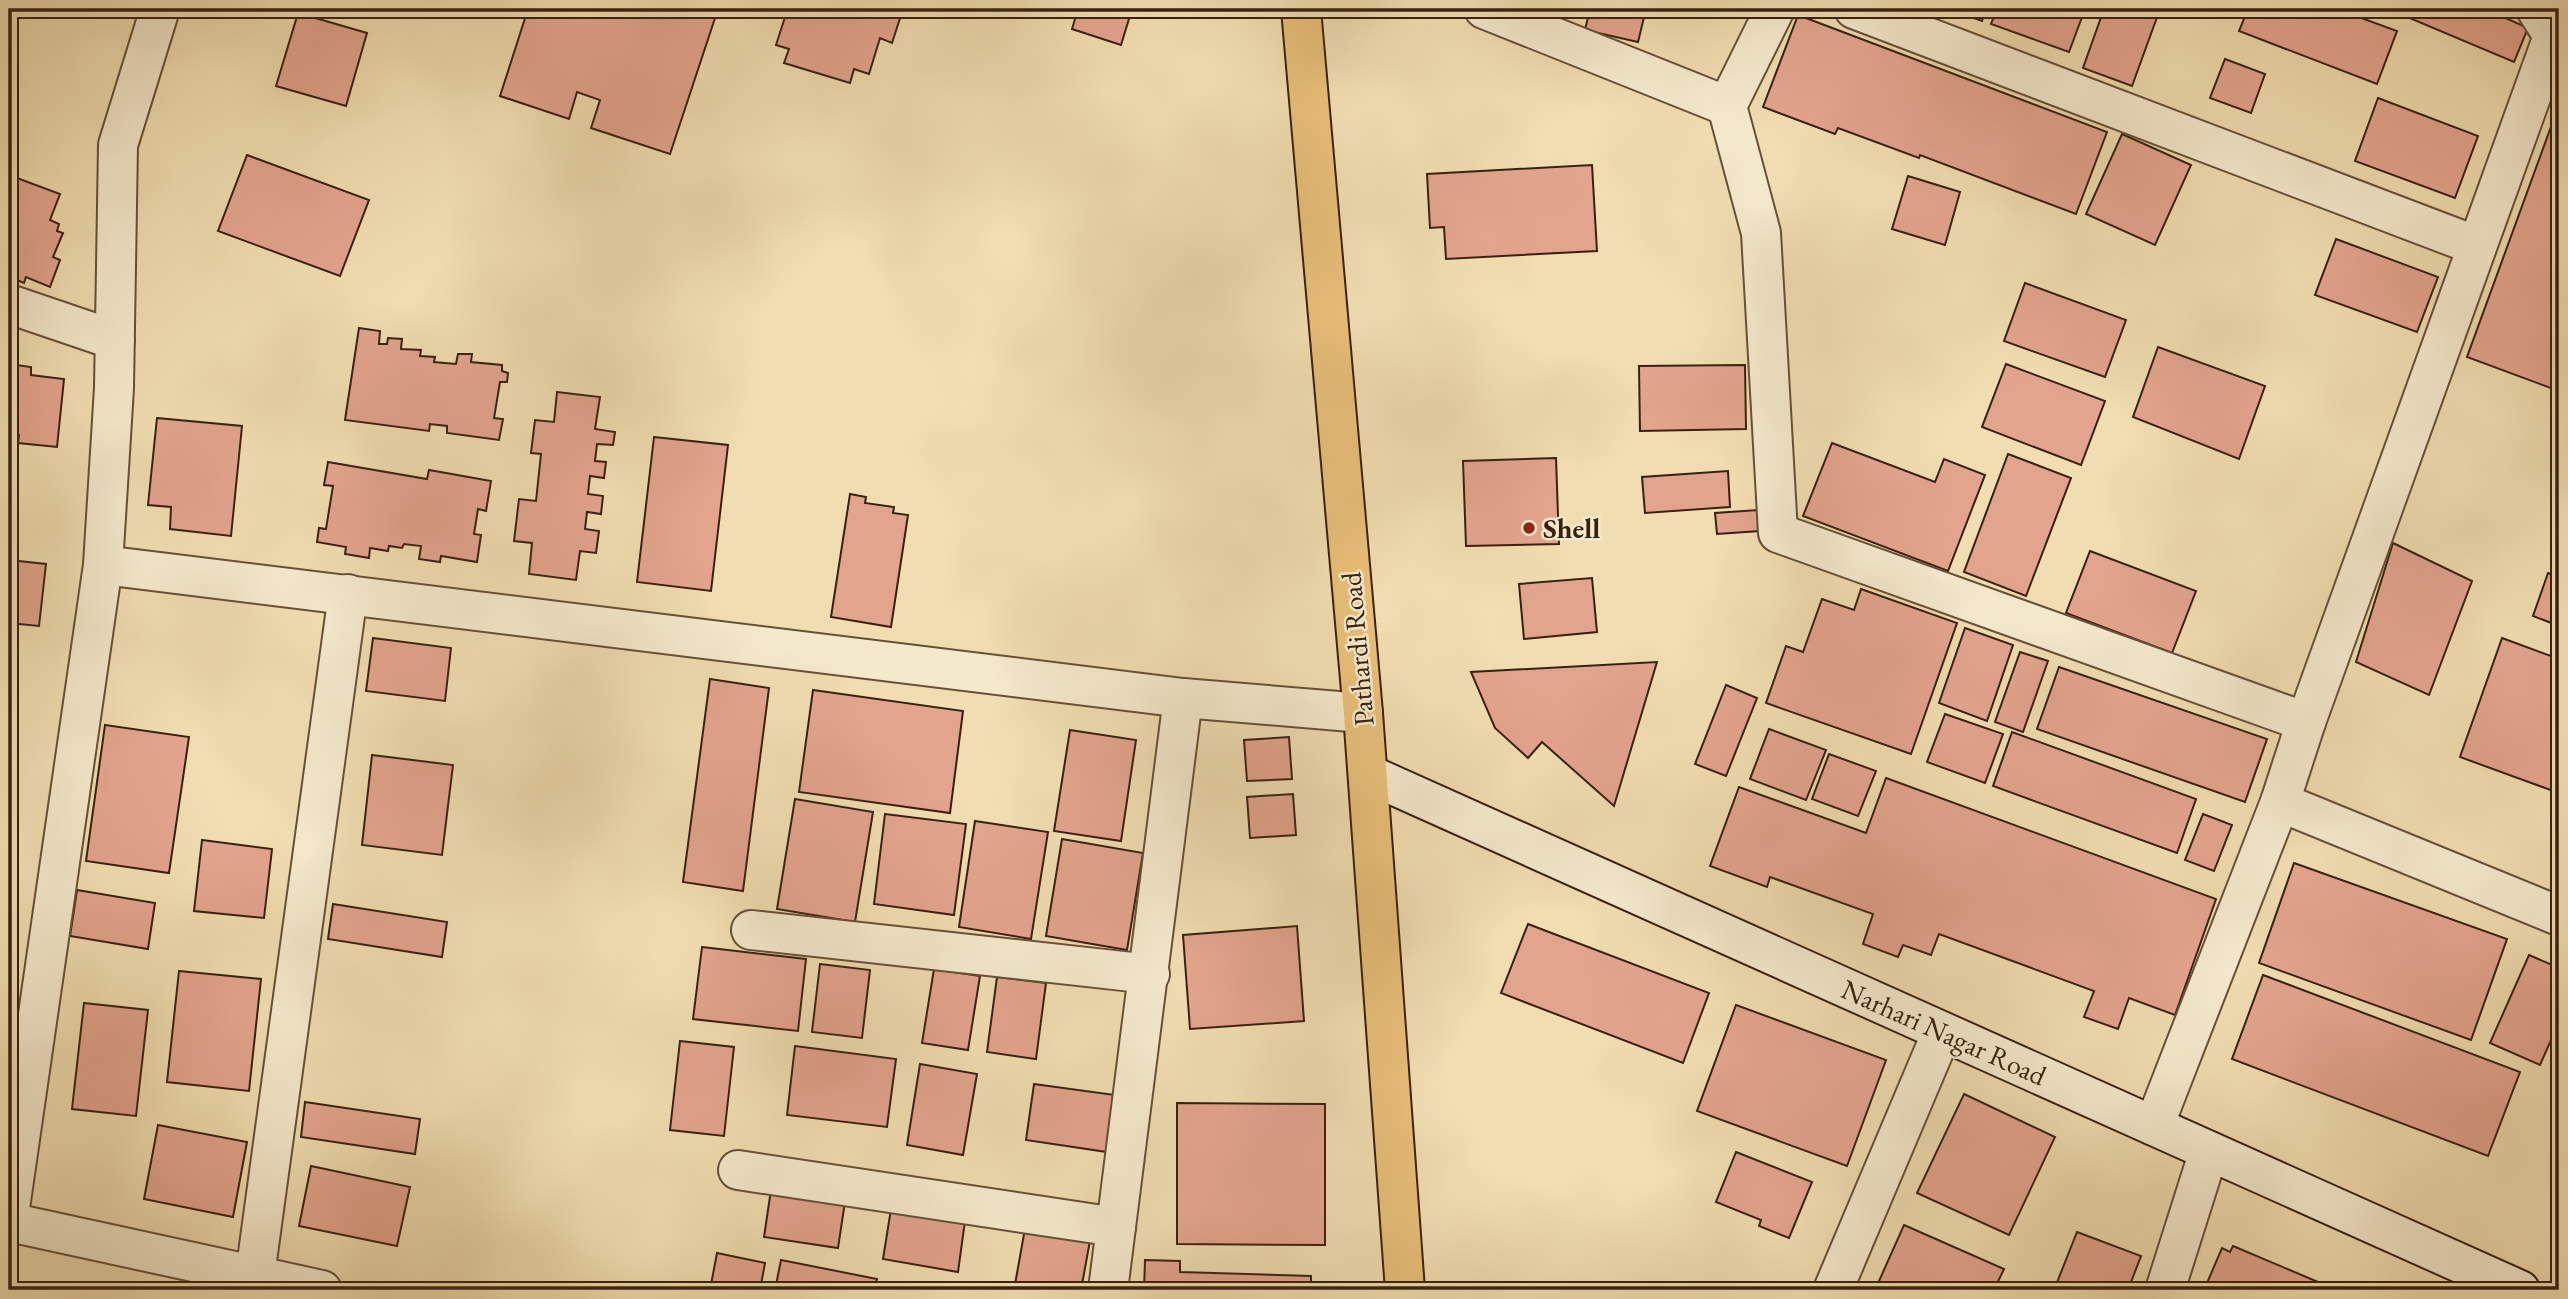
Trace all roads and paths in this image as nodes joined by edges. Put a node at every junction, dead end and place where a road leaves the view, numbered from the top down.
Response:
1 (160, 9) edge
2 (1301, 9) edge
3 (1484, 9) edge
4 (1775, 9) edge
5 (1854, 9) edge
6 (2549, 31) edge
7 (1727, 106) junction
8 (2477, 246) junction
9 (9, 304) edge
10 (115, 341) junction
11 (103, 565) junction
12 (348, 594) junction
13 (1183, 698) junction
14 (1363, 713) junction
15 (2306, 722) junction
16 (1368, 774) junction
17 (2280, 802) junction
18 (2559, 916) edge
19 (751, 930) dead end
20 (1150, 974) junction
21 (1942, 1032) junction
22 (2154, 1126) junction
23 (2209, 1151) junction
24 (738, 1170) dead end
25 (9, 1215) edge
26 (9, 1222) edge
27 (1116, 1227) junction
28 (254, 1283) edge
29 (322, 1290) edge
30 (1108, 1290) edge
31 (1405, 1290) edge
32 (1833, 1290) edge
33 (2165, 1290) edge
34 (2520, 1290) edge

1 - 10 street
2 - 14 main road, Pathardi Road
3 - 7 street
4 - 7 street
5 - 8 street
6 - 8 street
7 - 15 street
8 - 15 street
9 - 10 street
10 - 11 street
11 - 12 street
11 - 25 street
12 - 13 street
12 - 28 street
13 - 14 street
13 - 20 street
14 - 16 main road, Pathardi Road
15 - 17 street
16 - 21 street, Narhari Nagar Road
16 - 31 main road, Pathardi Road
17 - 18 street
17 - 22 street
19 - 20 street
20 - 27 street
21 - 22 street, Narhari Nagar Road
21 - 32 street
22 - 23 street, Narhari Nagar Road
23 - 33 street
23 - 34 street, Narhari Nagar Road
24 - 27 street
26 - 28 street
27 - 30 street
28 - 29 street

